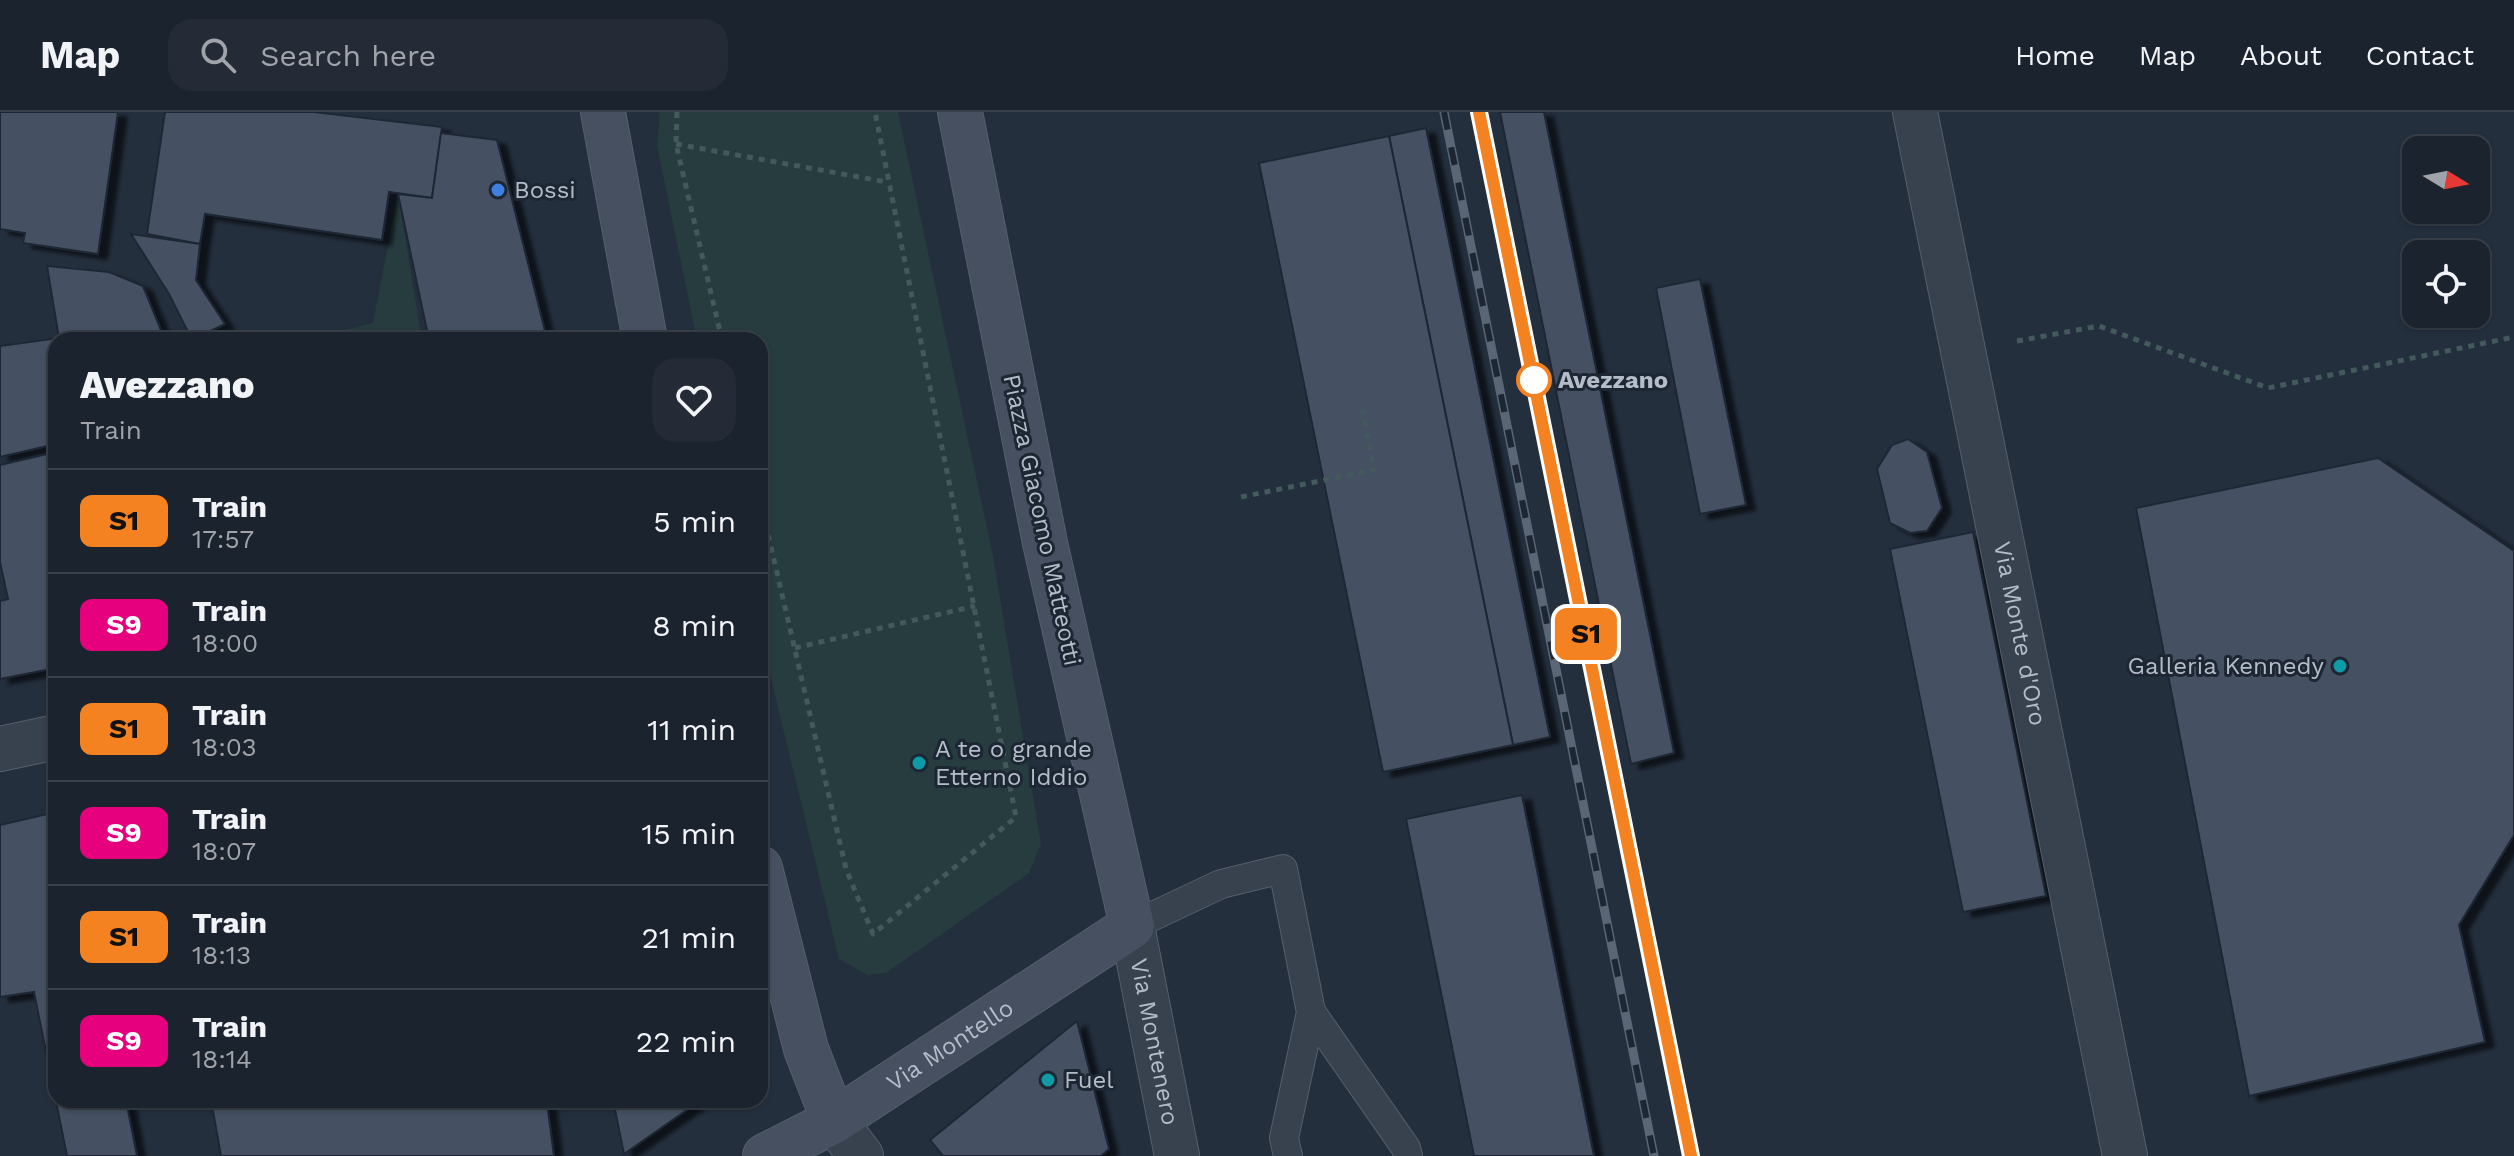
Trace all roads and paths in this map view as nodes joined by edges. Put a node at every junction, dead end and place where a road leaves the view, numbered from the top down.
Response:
1 (603, 112) edge
2 (677, 112) edge
3 (875, 112) edge
4 (960, 112) edge
5 (1915, 112) edge
6 (676, 144) junction
7 (887, 182) junction
8 (644, 332) edge
9 (720, 332) edge
10 (2514, 337) edge
11 (2013, 342) dead end
12 (1362, 406) dead end
13 (1241, 497) dead end
14 (768, 534) edge
15 (975, 606) junction
16 (795, 648) junction
17 (48, 739) edge
18 (0, 749) edge
19 (768, 899) edge
20 (1132, 926) junction
21 (1311, 1012) junction
22 (834, 1121) junction
23 (765, 1156) edge
24 (861, 1156) edge
25 (1177, 1156) edge
26 (1288, 1156) edge
27 (1408, 1156) edge
28 (2125, 1156) edge

1 - 8 street
2 - 6 path
3 - 7 path
4 - 20 street, Piazza Giacomo Matteotti
5 - 28 street, Via Monte d'Oro
6 - 7 path
6 - 9 path
7 - 15 path
10 - 11 path
12 - 13 path
14 - 16 path
15 - 16 path
15 - 16 path
17 - 18 street
19 - 22 street
20 - 21 lane
20 - 22 street, Via Montello
20 - 25 street, Via Montenero
21 - 26 lane
21 - 27 lane
22 - 23 street, Via Montello
22 - 24 street

